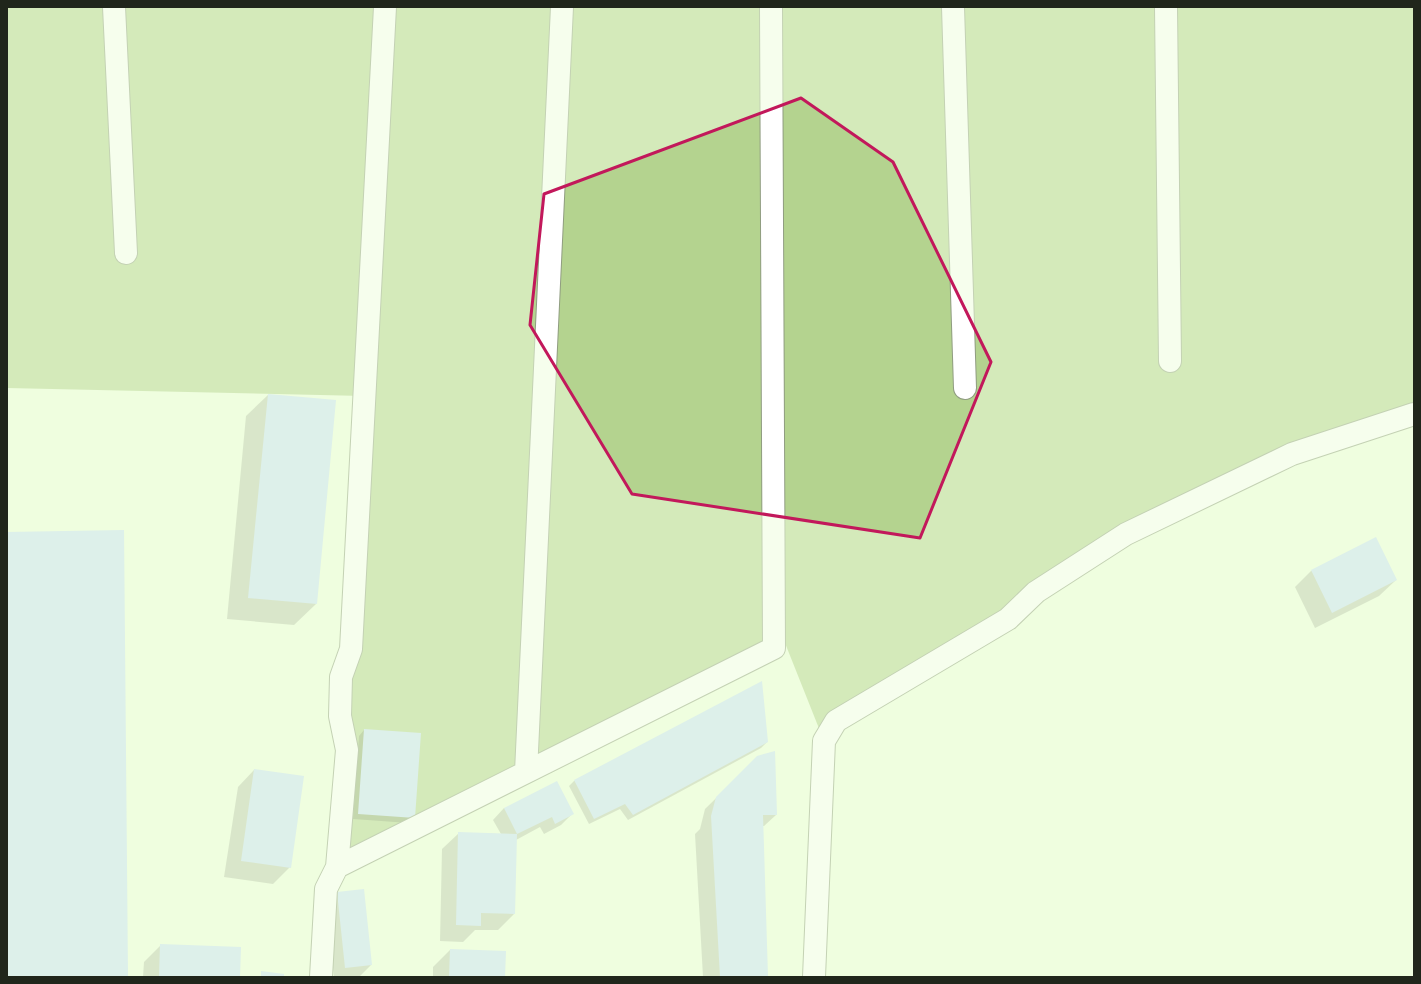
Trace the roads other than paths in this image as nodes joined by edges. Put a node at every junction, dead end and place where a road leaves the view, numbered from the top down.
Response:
1 (114, 7) edge
2 (385, 7) edge
3 (562, 7) edge
4 (771, 7) edge
5 (953, 7) edge
6 (1166, 7) edge
7 (126, 253) dead end
8 (1170, 361) dead end
9 (965, 388) dead end
10 (1414, 414) edge
11 (526, 772) junction
12 (337, 867) junction
13 (321, 977) edge
14 (814, 977) edge

1 - 7 street
2 - 12 street
3 - 11 street
4 - 11 street
5 - 9 street
6 - 8 street
10 - 14 street
11 - 12 street
12 - 13 street

